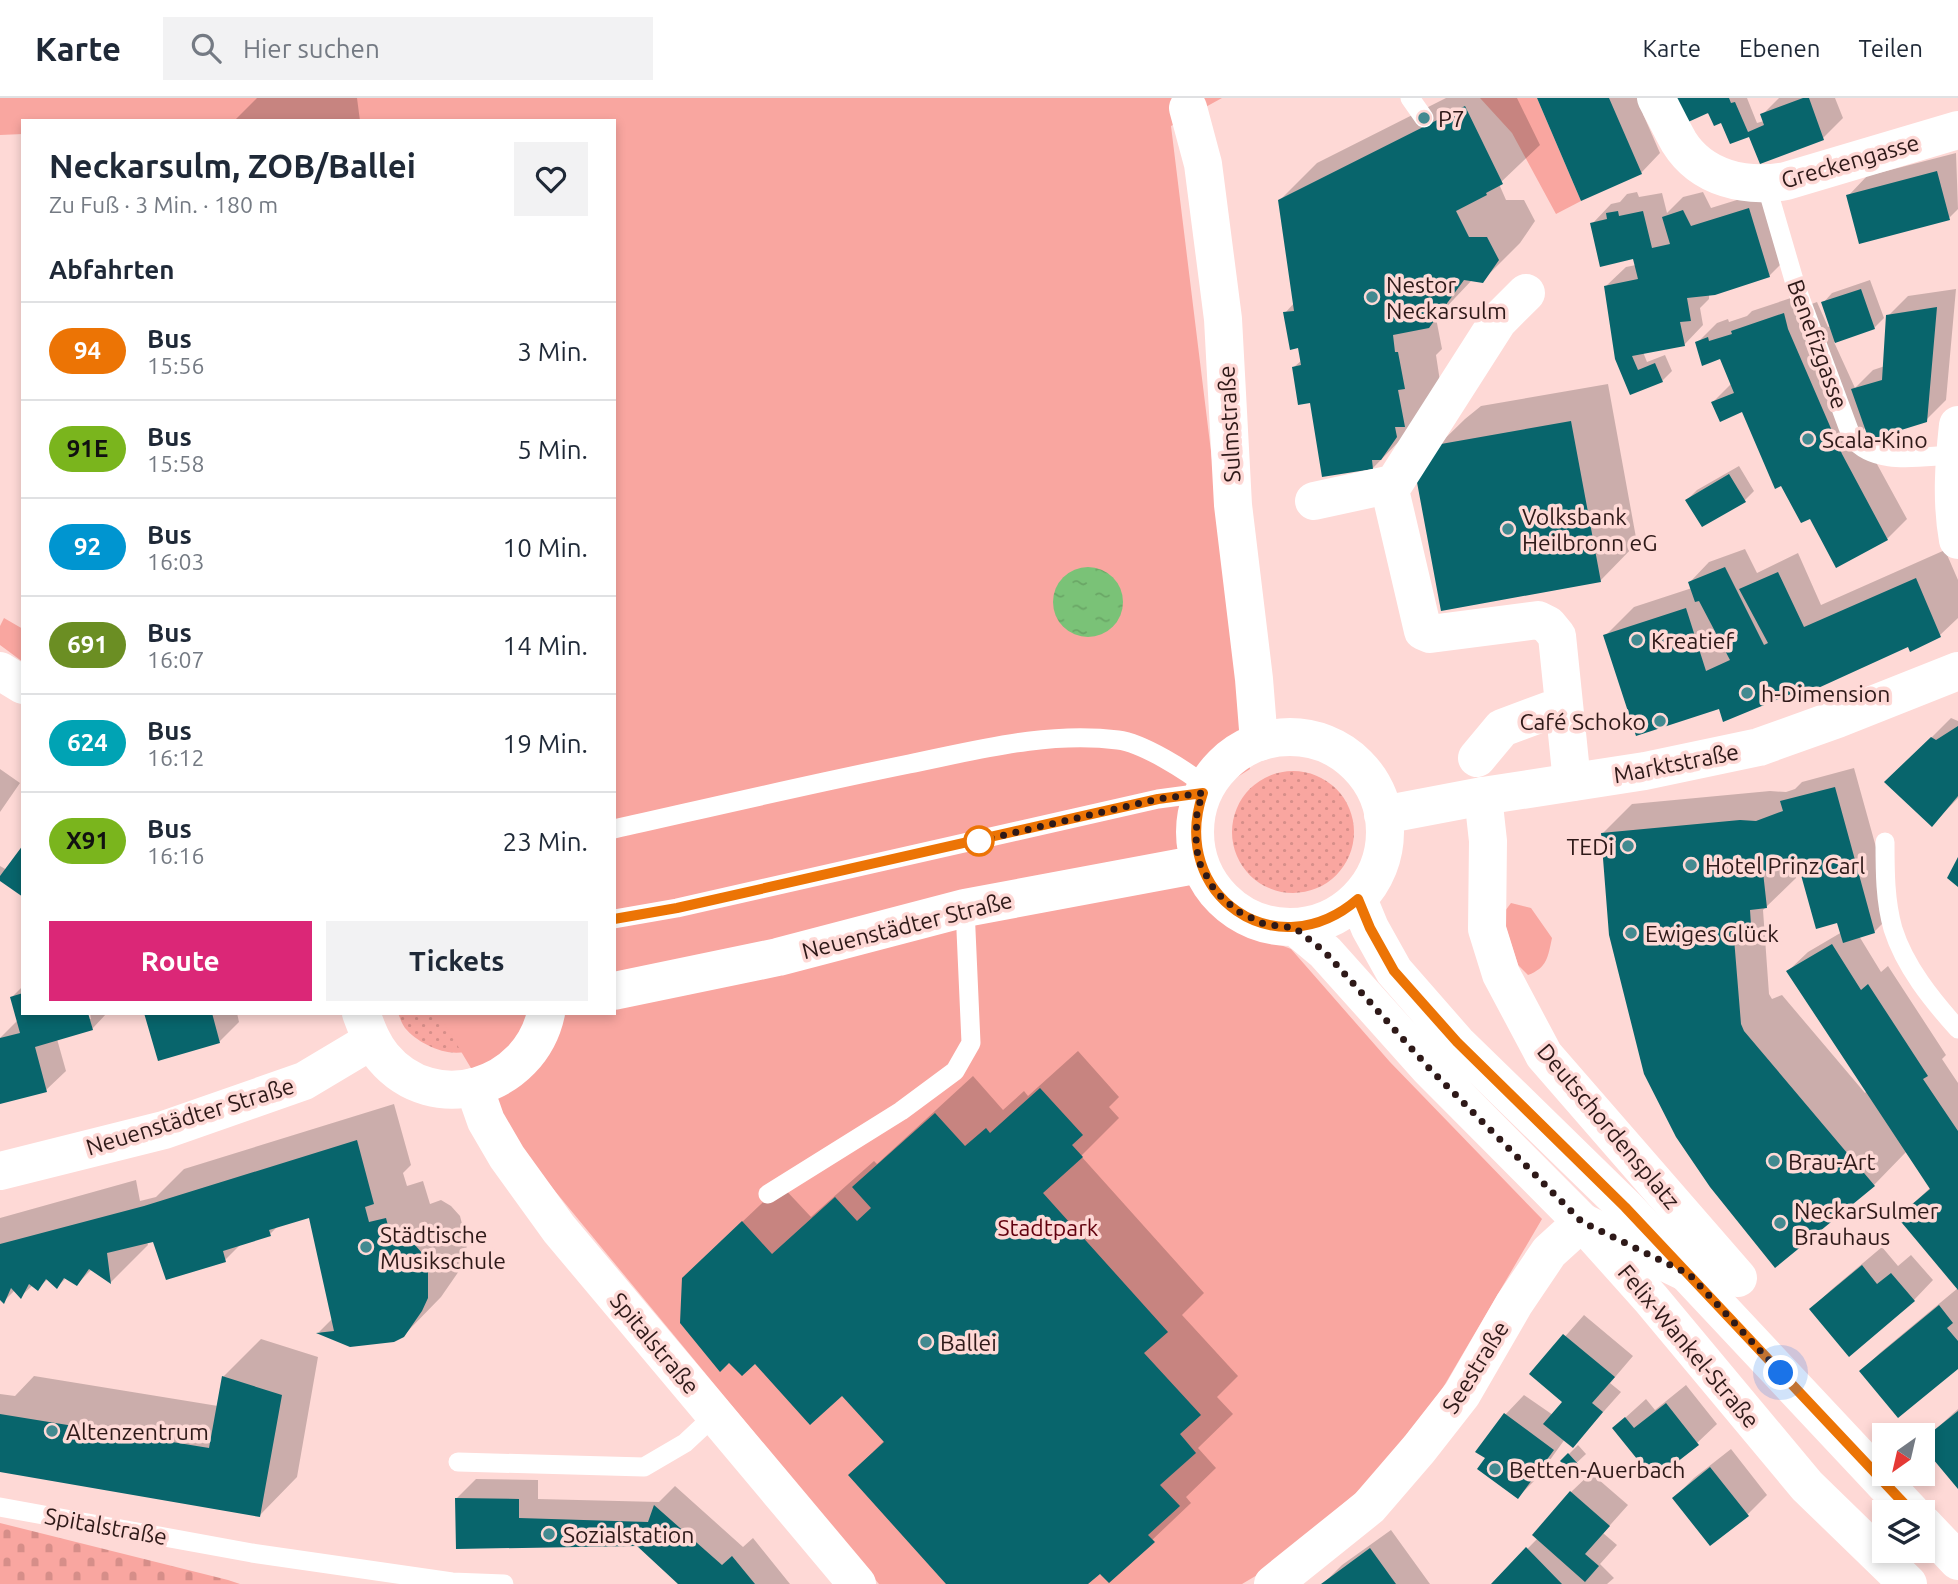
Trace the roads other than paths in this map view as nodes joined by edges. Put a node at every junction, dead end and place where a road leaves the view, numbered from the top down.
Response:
1 (1410, 98) edge
2 (1656, 98) edge
3 (1196, 103) edge
4 (1424, 118) dead end
5 (1958, 130) edge
6 (1766, 184) junction
7 (1526, 293) dead end
8 (1956, 440) edge
9 (1392, 484) junction
10 (1314, 501) dead end
11 (1958, 540) edge
12 (0, 671) edge
13 (1958, 671) edge
14 (21, 684) edge
15 (1564, 705) junction
16 (1259, 742) junction
17 (1477, 758) dead end
18 (1573, 782) junction
19 (1205, 790) junction
20 (1483, 796) junction
21 (1383, 815) junction
22 (616, 829) edge
23 (1885, 842) dead end
24 (1200, 864) junction
25 (1358, 899) junction
26 (965, 908) junction
27 (616, 919) edge
28 (1295, 928) junction
29 (616, 991) edge
30 (546, 1015) edge
31 (366, 1027) edge
32 (1958, 1029) edge
33 (474, 1087) junction
34 (0, 1171) edge
35 (768, 1194) dead end
36 (1582, 1222) junction
37 (1689, 1274) junction
38 (1738, 1279) dead end
39 (715, 1415) junction
40 (458, 1462) dead end
41 (1901, 1500) edge
42 (0, 1507) edge
43 (1935, 1537) edge
44 (1958, 1561) edge
45 (1280, 1582) edge
46 (504, 1584) edge
47 (857, 1584) edge
48 (1909, 1584) edge

1 - 4 lane
2 - 6 street, Greckengasse
3 - 16 street, Sulmstraße
5 - 6 street, Greckengasse
6 - 8 lane, Benefizgasse
7 - 9 street
8 - 11 street
9 - 10 street
9 - 15 street
12 - 14 street
13 - 18 street, Marktstraße
15 - 17 street
15 - 18 street
16 - 19 street
16 - 21 street
18 - 20 street, Marktstraße
19 - 22 lane
19 - 24 street
19 - 27 lane
20 - 21 street, Marktstraße
20 - 38 street, Deutschordensplatz
21 - 25 street
23 - 32 lane
24 - 26 street, Neuenstädter Straße
24 - 28 street
25 - 28 street
25 - 37 street, Felix-Wankel-Straße
26 - 29 street, Neuenstädter Straße
26 - 35 lane
28 - 36 street, Felix-Wankel-Straße
30 - 33 street
31 - 33 street
31 - 34 street, Neuenstädter Straße
33 - 39 street, Spitalstraße
36 - 37 street
36 - 45 street, Seestraße
36 - 48 street, Felix-Wankel-Straße
37 - 41 street, Felix-Wankel-Straße
39 - 40 lane
39 - 47 street, Spitalstraße
42 - 46 lane, Spitalstraße
43 - 44 street

